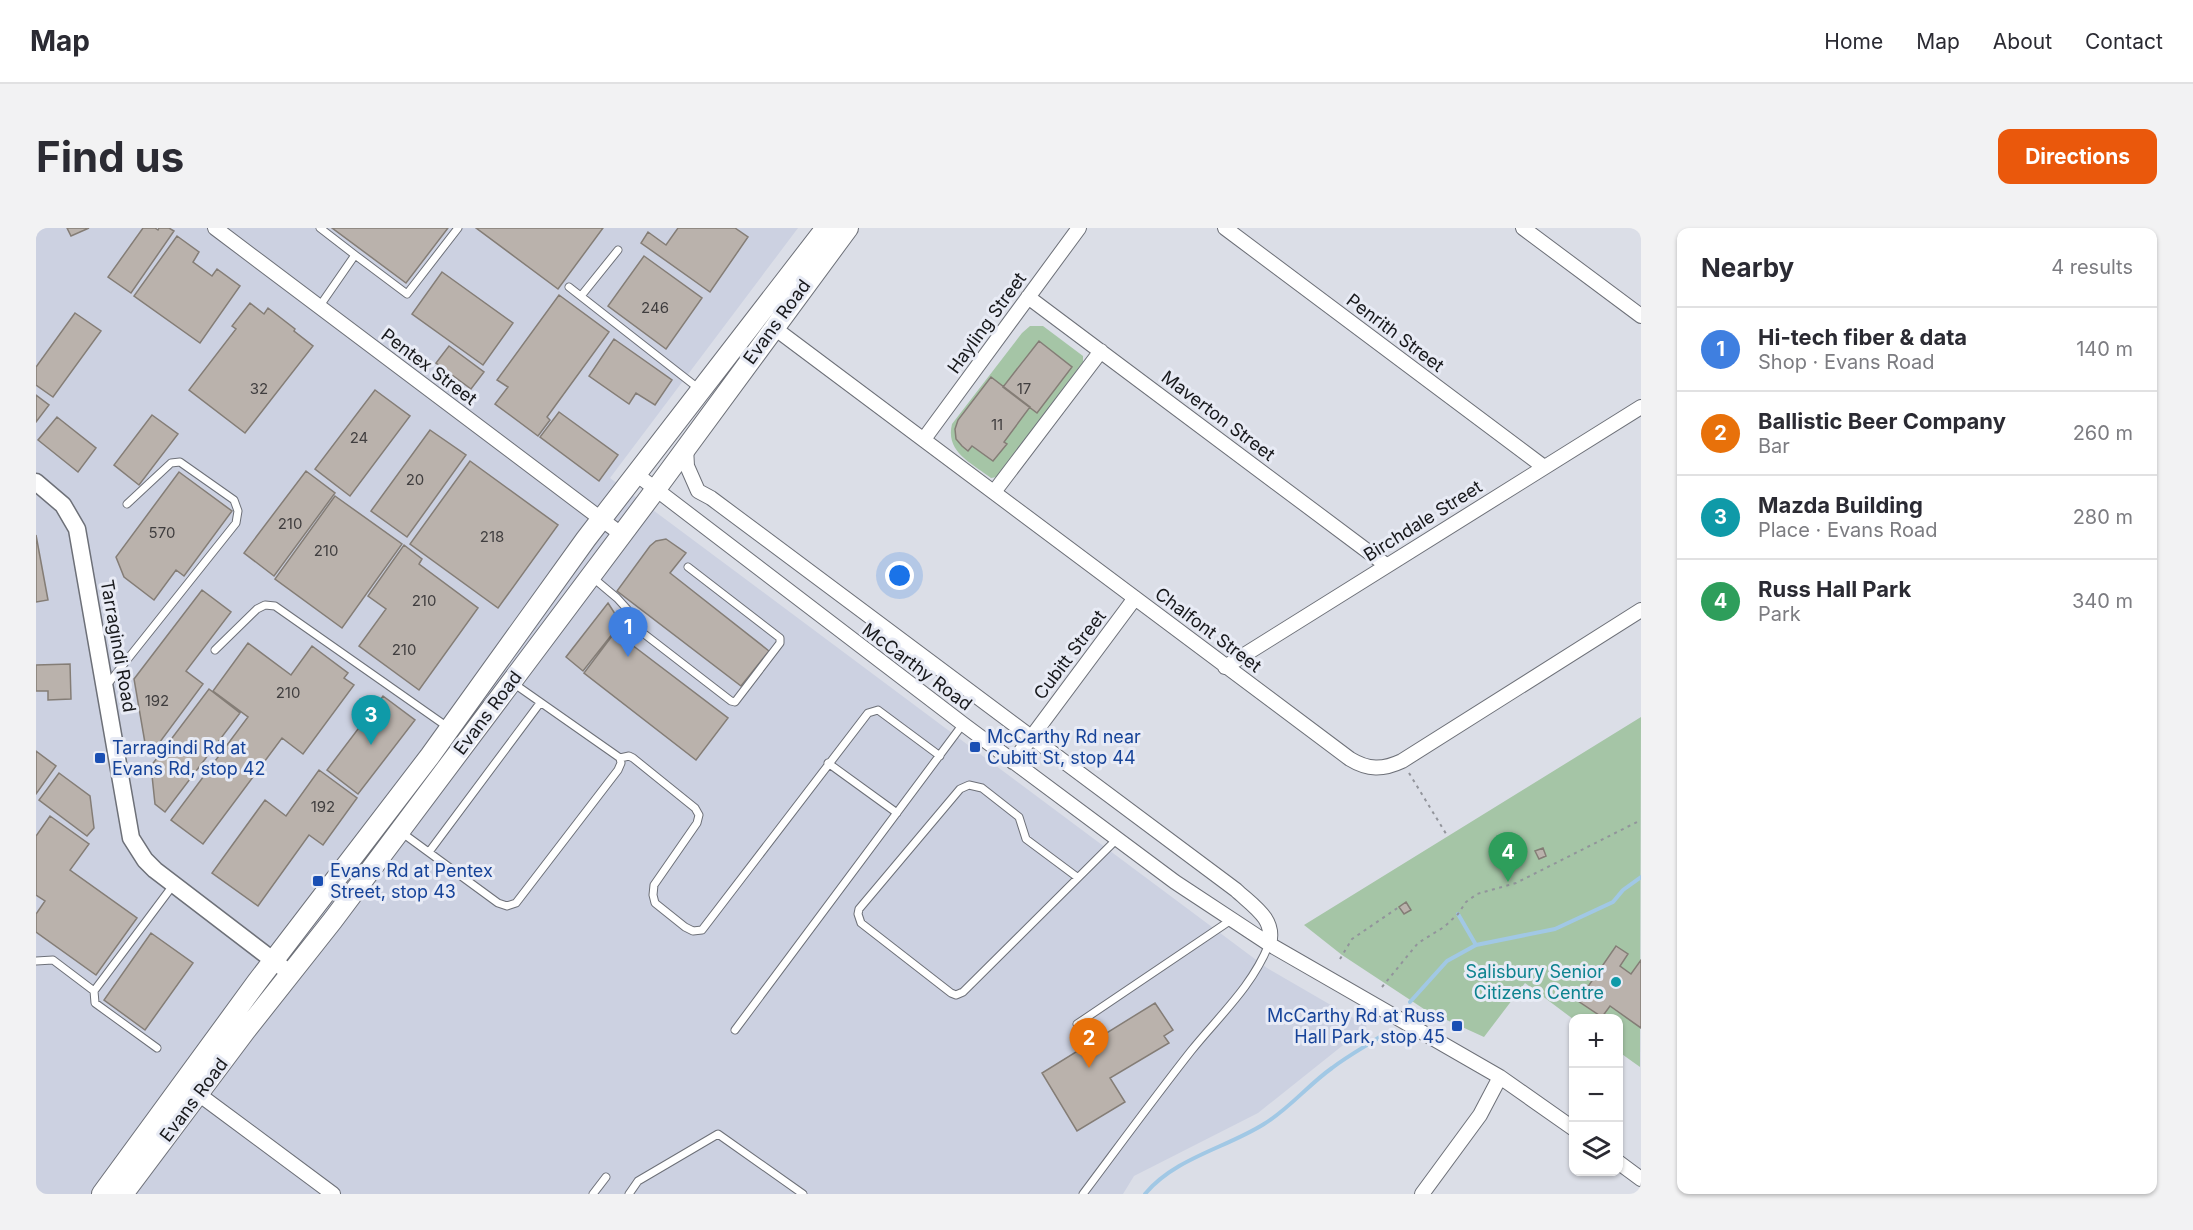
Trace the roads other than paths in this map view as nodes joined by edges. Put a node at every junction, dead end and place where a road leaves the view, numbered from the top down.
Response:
1 (214, 228) edge
2 (320, 228) edge
3 (458, 228) edge
4 (826, 228) edge
5 (848, 228) edge
6 (1079, 228) edge
7 (1225, 228) edge
8 (1522, 228) edge
9 (618, 250) dead end
10 (355, 255) junction
11 (569, 287) dead end
12 (581, 296) junction
13 (1028, 297) junction
14 (319, 307) junction
15 (1641, 316) edge
16 (773, 327) junction
17 (1101, 351) junction
18 (700, 390) junction
19 (1641, 407) edge
20 (924, 439) junction
21 (686, 448) junction
22 (1544, 467) junction
23 (636, 474) junction
24 (36, 482) edge
25 (656, 489) junction
26 (994, 492) junction
27 (127, 504) dead end
28 (602, 519) junction
29 (621, 534) junction
30 (1386, 565) junction
31 (688, 567) dead end
32 (590, 576) junction
33 (1135, 598) junction
34 (1641, 610) edge
35 (215, 650) dead end
36 (1226, 666) junction
37 (510, 682) junction
38 (106, 687) junction
39 (540, 703) junction
40 (963, 724) junction
41 (449, 728) junction
42 (1031, 737) junction
43 (940, 756) junction
44 (620, 758) junction
45 (1013, 762) junction
46 (828, 763) junction
47 (897, 813) junction
48 (399, 830) junction
49 (1117, 839) junction
50 (429, 852) junction
51 (1077, 878) junction
52 (174, 884) junction
53 (1231, 920) junction
54 (1269, 944) junction
55 (36, 961) edge
56 (274, 961) junction
57 (291, 974) junction
58 (94, 991) junction
59 (1077, 1024) dead end
60 (735, 1030) dead end
61 (157, 1048) dead end
62 (1500, 1077) junction
63 (191, 1089) junction
64 (1569, 1125) edge
65 (1623, 1166) edge
66 (606, 1177) dead end
67 (1641, 1179) edge
68 (102, 1194) edge
69 (123, 1194) edge
70 (333, 1194) edge
71 (593, 1194) edge
72 (629, 1194) edge
73 (803, 1194) edge
74 (1083, 1194) edge
75 (1422, 1194) edge

1 - 14 street, Pentex Street
2 - 10 lane
3 - 10 lane
4 - 18 main road, Evans Road
5 - 16 main road, Evans Road
6 - 13 street, Hayling Street
7 - 22 street, Penrith Street
8 - 15 street
9 - 12 lane
10 - 14 lane
11 - 12 lane
12 - 18 lane
13 - 17 street, Maverton Street
13 - 20 street, Hayling Street
14 - 28 street, Pentex Street
16 - 20 street, Chalfont Street
16 - 21 main road, Evans Road
17 - 26 street
17 - 30 street, Maverton Street
18 - 23 main road, Evans Road
19 - 22 street, Birchdale Street
20 - 26 street, Chalfont Street
21 - 25 main road, Evans Road
21 - 42 street, McCarthy Road
22 - 30 street, Birchdale Street
23 - 25 street, McCarthy Road
23 - 28 main road, Evans Road
24 - 38 street, Tarragindi Road
25 - 29 main road, Evans Road
25 - 40 street, McCarthy Road
26 - 33 street, Chalfont Street
27 - 38 lane
28 - 29 street, Pentex Street
28 - 41 main road, Evans Road
29 - 32 main road, Evans Road
30 - 36 street, Birchdale Street
31 - 32 lane
32 - 37 main road, Evans Road
33 - 36 street, Chalfont Street
33 - 42 street, Cubitt Street
34 - 36 street, Chalfont Street
35 - 41 lane
37 - 39 lane
37 - 48 main road, Evans Road
38 - 52 street, Tarragindi Road
39 - 44 lane
39 - 50 lane
40 - 43 lane
40 - 45 street, McCarthy Road
41 - 56 main road, Evans Road
42 - 45 street, Cubitt Street
42 - 54 street, McCarthy Road
43 - 46 lane
43 - 47 lane
44 - 46 lane
44 - 50 lane
45 - 49 street, McCarthy Road
46 - 47 lane
47 - 60 lane
48 - 50 lane
48 - 57 main road, Evans Road
49 - 51 lane
49 - 53 street, McCarthy Road
51 - 51 lane
52 - 56 street, Tarragindi Road
52 - 58 lane
53 - 54 street, McCarthy Road
53 - 59 lane
54 - 62 street, McCarthy Road
54 - 74 lane
55 - 58 lane
56 - 57 street, Tarragindi Road
56 - 63 main road, Evans Road
57 - 63 main road, Evans Road
58 - 61 lane
62 - 64 street, McCarthy Road
62 - 75 street
63 - 68 main road, Evans Road
63 - 69 main road, Evans Road
63 - 70 street
65 - 67 street
66 - 71 lane
72 - 73 lane

